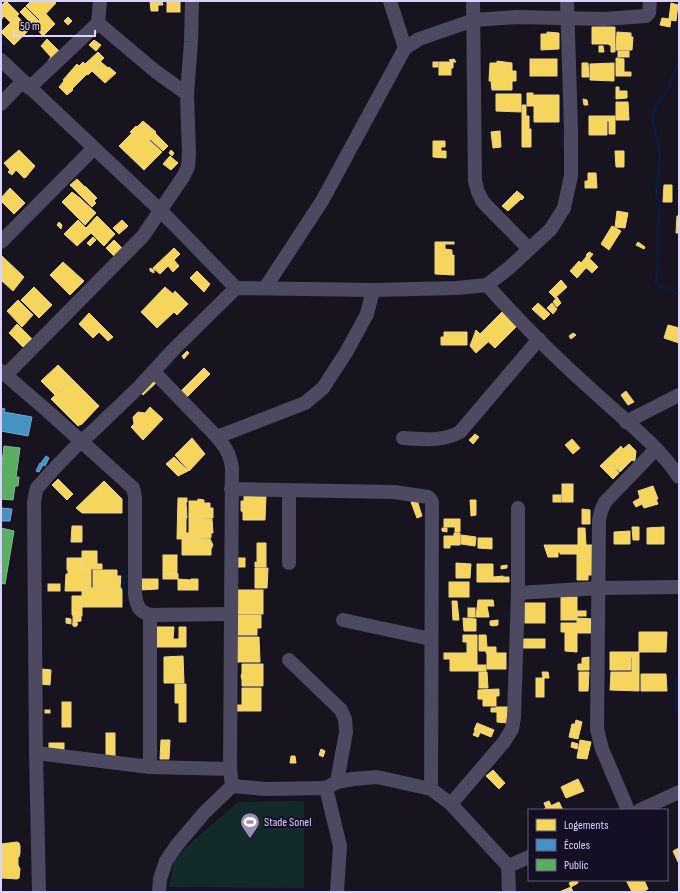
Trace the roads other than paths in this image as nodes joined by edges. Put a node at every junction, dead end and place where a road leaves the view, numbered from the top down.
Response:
1 (100, 1) edge
2 (192, 1) edge
3 (390, 1) edge
4 (473, 1) edge
5 (567, 1) edge
6 (650, 1) edge
7 (567, 18) junction
8 (474, 20) junction
9 (98, 23) junction
10 (405, 48) junction
11 (1, 60) edge
12 (26, 84) junction
13 (187, 94) junction
14 (1, 104) edge
15 (94, 148) junction
16 (161, 211) junction
17 (1, 242) edge
18 (529, 249) junction
19 (487, 285) junction
20 (236, 288) junction
21 (265, 288) junction
22 (373, 290) junction
23 (539, 339) junction
24 (154, 372) junction
25 (3, 373) edge
26 (679, 395) edge
27 (626, 422) junction
28 (217, 437) junction
29 (403, 438) dead end
30 (80, 442) junction
31 (656, 448) junction
32 (679, 477) edge
33 (231, 489) junction
34 (289, 490) junction
35 (518, 508) dead end
36 (289, 563) dead end
37 (679, 587) edge
38 (600, 588) junction
39 (518, 593) junction
40 (231, 614) junction
41 (150, 615) junction
42 (343, 620) dead end
43 (431, 639) junction
44 (289, 660) dead end
45 (36, 753) junction
46 (150, 767) junction
47 (230, 768) junction
48 (331, 785) junction
49 (232, 786) junction
50 (431, 789) junction
51 (679, 792) edge
52 (451, 804) junction
53 (628, 809) edge
54 (642, 809) edge
55 (528, 857) edge
56 (508, 866) junction
57 (39, 892) edge
58 (159, 892) edge
59 (338, 892) edge
60 (509, 892) edge

1 - 9 street
2 - 13 street
3 - 10 street
4 - 8 street
5 - 7 street
6 - 7 street
7 - 8 street
7 - 18 street
8 - 10 street
8 - 18 street
9 - 12 street
9 - 13 street
10 - 21 street
11 - 12 street
12 - 14 street
12 - 15 street
13 - 16 street
15 - 16 street
15 - 17 street
16 - 20 street
16 - 25 street
18 - 19 street
19 - 22 street
19 - 23 street
20 - 21 street
20 - 24 street
21 - 22 street
22 - 28 street
23 - 27 street
23 - 29 street
24 - 28 street
24 - 30 street
25 - 30 street
26 - 27 street
27 - 31 street
28 - 33 street
30 - 41 street
30 - 45 street
31 - 32 street
31 - 38 street
33 - 34 street
33 - 40 street
34 - 36 street
34 - 43 street
35 - 39 street
37 - 38 street
38 - 39 street
38 - 53 street
39 - 52 street
40 - 41 street
40 - 47 street
41 - 46 street
42 - 43 street
43 - 50 street
44 - 48 street
45 - 46 street
45 - 57 street
46 - 47 street
47 - 49 street
48 - 49 street
48 - 50 street
48 - 59 street
49 - 58 street
50 - 52 street
51 - 54 street
52 - 56 street
55 - 56 street
56 - 60 street

